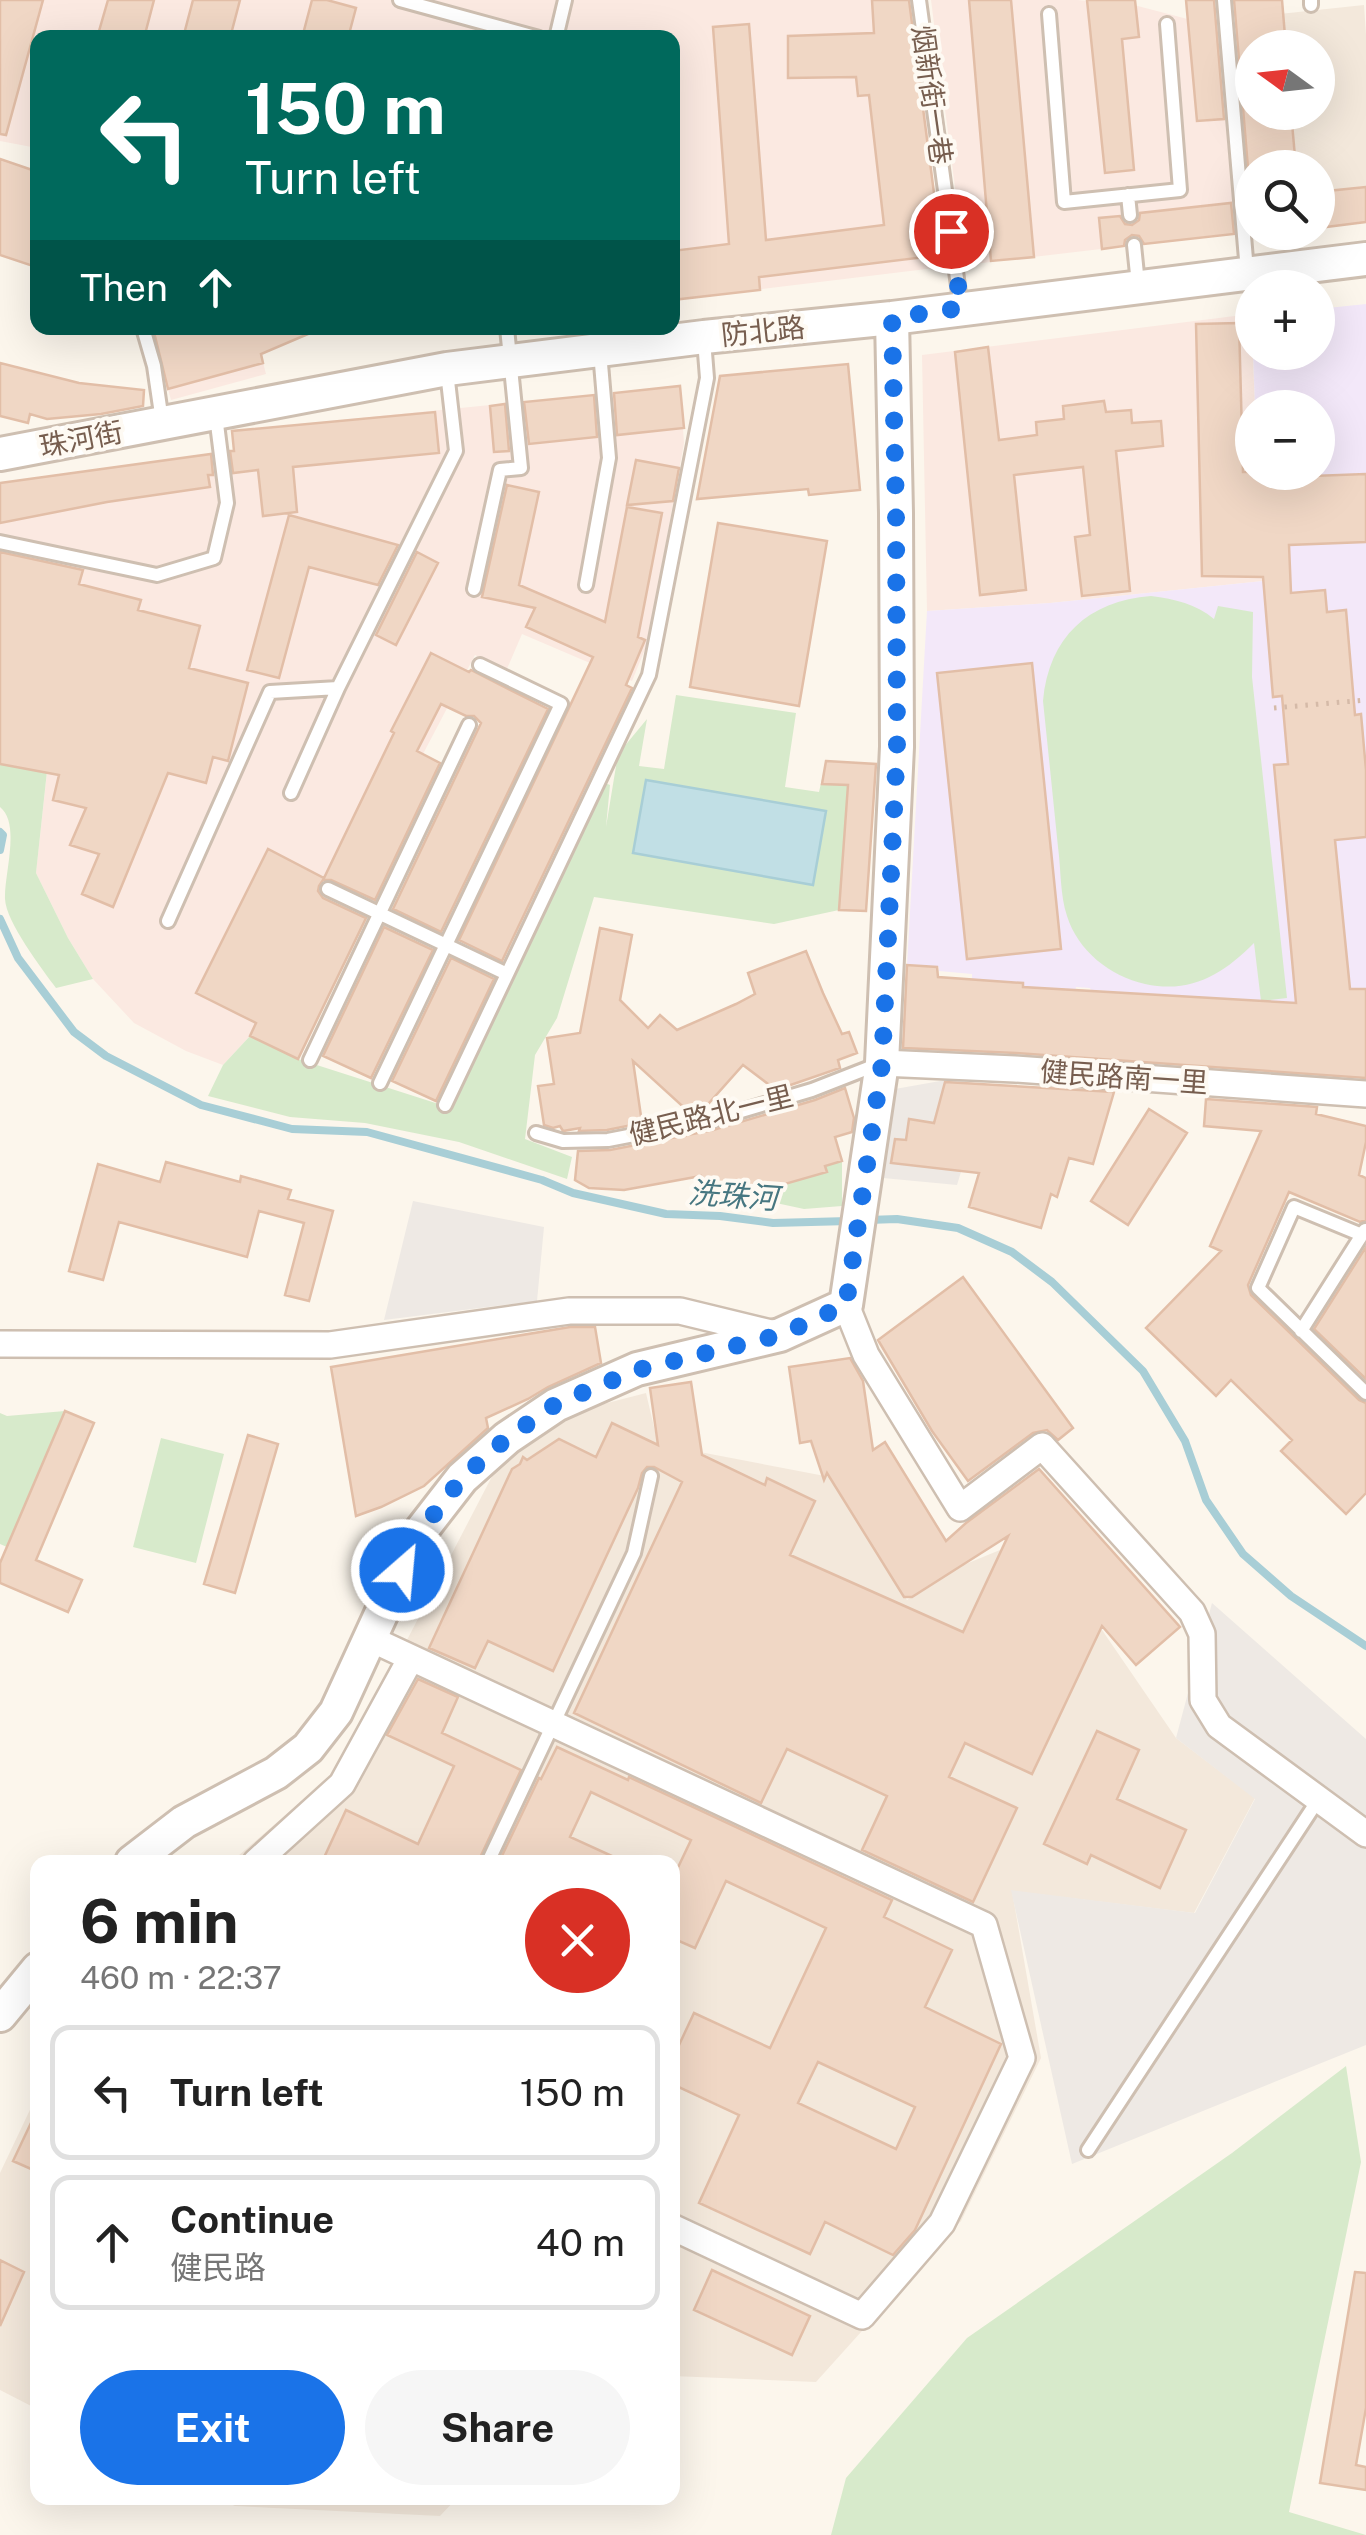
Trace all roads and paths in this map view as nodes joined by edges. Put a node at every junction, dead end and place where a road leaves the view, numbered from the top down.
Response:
1 (400, 0) edge
2 (565, 0) edge
3 (920, 0) edge
4 (1224, 0) edge
5 (1049, 14) dead end
6 (1167, 24) dead end
7 (510, 30) edge
8 (558, 30) edge
9 (1128, 195) junction
10 (1130, 214) dead end
11 (1134, 245) dead end
12 (1366, 259) edge
13 (1248, 270) edge
14 (1279, 270) edge
15 (1235, 275) edge
16 (1138, 286) junction
17 (961, 308) junction
18 (892, 318) junction
19 (145, 335) edge
20 (508, 335) edge
21 (704, 337) junction
22 (600, 350) junction
23 (512, 360) junction
24 (447, 370) junction
25 (216, 414) junction
26 (162, 424) junction
27 (0, 454) edge
28 (0, 542) edge
29 (586, 585) dead end
30 (474, 589) dead end
31 (480, 665) dead end
32 (338, 688) junction
33 (1366, 700) edge
34 (1274, 708) dead end
35 (470, 725) dead end
36 (291, 793) dead end
37 (328, 889) dead end
38 (380, 914) junction
39 (168, 921) dead end
40 (446, 946) junction
41 (506, 974) junction
42 (310, 1060) dead end
43 (882, 1064) junction
44 (380, 1083) dead end
45 (1366, 1094) edge
46 (445, 1105) dead end
47 (536, 1133) dead end
48 (1364, 1231) edge
49 (846, 1305) junction
50 (1301, 1331) junction
51 (780, 1335) junction
52 (0, 1344) edge
53 (1365, 1390) edge
54 (651, 1476) dead end
55 (371, 1639) junction
56 (411, 1658) junction
57 (554, 1724) junction
58 (1318, 1800) junction
59 (1366, 1834) edge
60 (141, 1855) edge
61 (264, 1855) edge
62 (491, 1855) edge
63 (30, 1979) edge
64 (0, 2015) edge
65 (1088, 2150) dead end
66 (680, 2231) edge

1 - 7 lane
2 - 8 lane
3 - 17 lane, 烟新街一巷
4 - 13 lane
5 - 9 lane
6 - 9 lane
9 - 10 lane
11 - 16 lane
12 - 14 street, 防北路
15 - 16 street, 防北路
16 - 17 street, 防北路
17 - 18 street, 防北路
18 - 21 street, 防北路
18 - 43 street
19 - 26 lane
20 - 23 lane
21 - 22 street, 防北路
21 - 41 lane
22 - 23 street, 防北路
22 - 29 lane
23 - 24 street, 防北路
23 - 30 lane
24 - 25 street, 防北路
24 - 32 lane
25 - 26 street, 防北路
25 - 28 lane
26 - 27 street, 珠河街
31 - 40 lane
32 - 36 lane
32 - 39 lane
33 - 34 path
35 - 38 lane
37 - 38 lane
38 - 40 lane
38 - 42 lane
40 - 41 lane
40 - 44 lane
41 - 46 lane
43 - 45 street, 健民路南一里
43 - 47 lane, 健民路北一里
43 - 49 street
48 - 50 lane
48 - 50 lane
49 - 51 street
49 - 58 street
50 - 53 lane
51 - 52 street
51 - 55 street
54 - 57 lane
55 - 56 street
55 - 60 street
56 - 57 street
56 - 61 street
57 - 62 lane
57 - 66 street
58 - 59 street
58 - 65 lane
63 - 64 street

